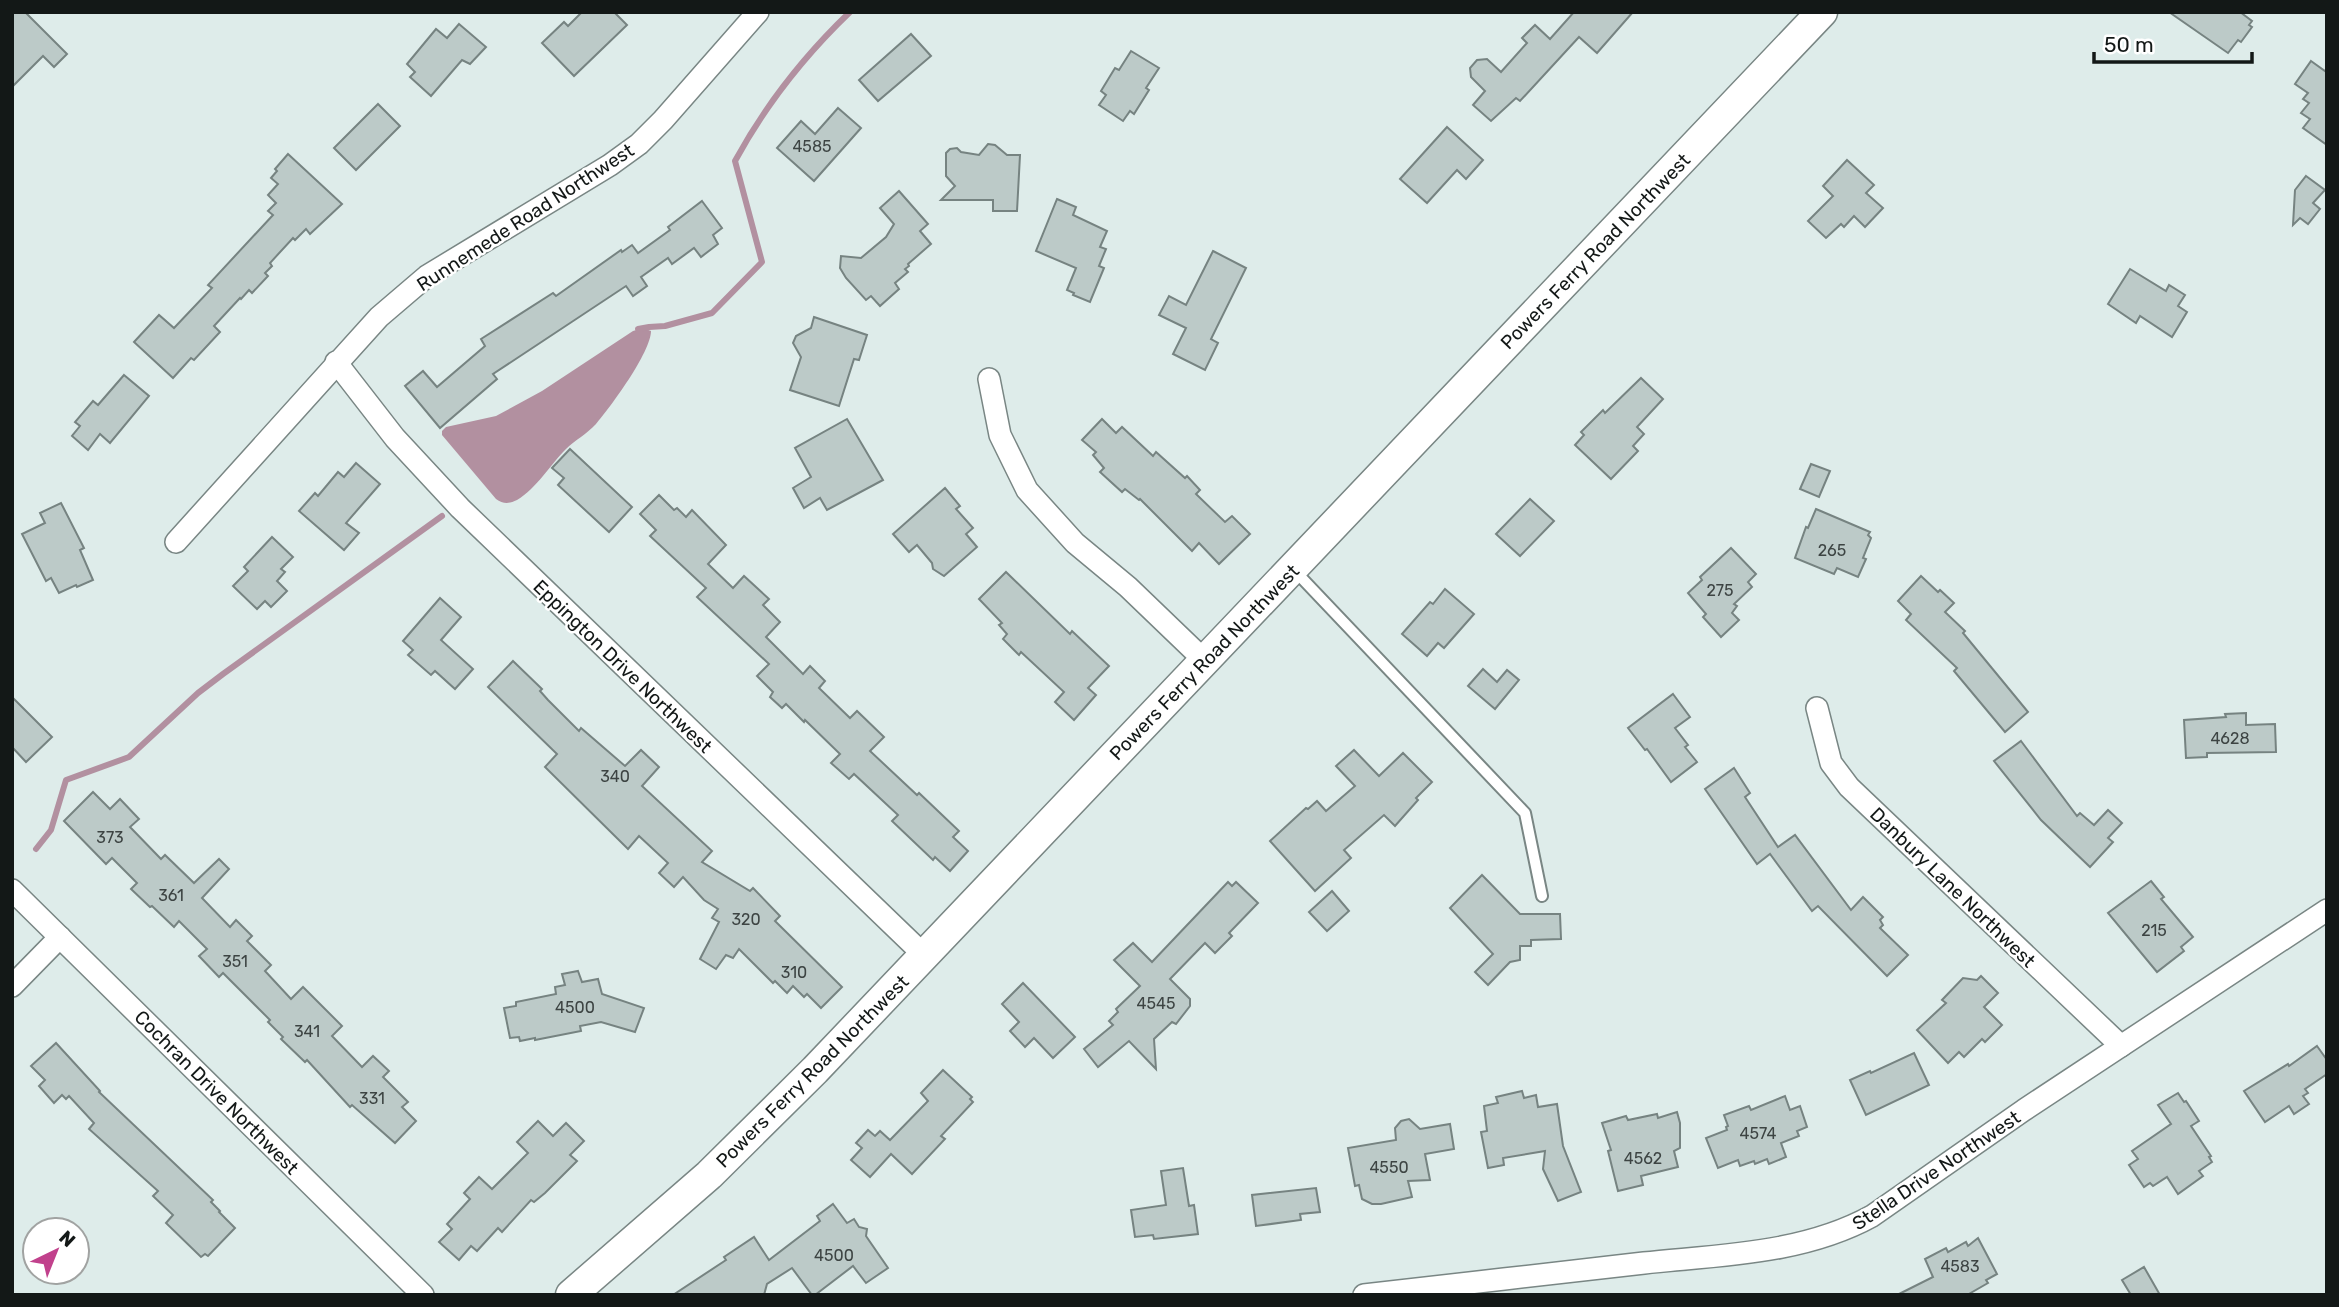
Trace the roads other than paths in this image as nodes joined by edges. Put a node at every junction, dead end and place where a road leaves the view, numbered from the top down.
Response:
1 (758, 12) edge
2 (1822, 12) edge
3 (336, 362) junction
4 (989, 379) dead end
5 (176, 542) dead end
6 (1293, 569) junction
7 (1205, 661) junction
8 (1817, 708) dead end
9 (12, 890) edge
10 (1542, 896) dead end
11 (2327, 910) edge
12 (60, 937) junction
13 (925, 956) junction
14 (12, 986) edge
15 (2121, 1046) junction
16 (423, 1295) edge
17 (571, 1295) edge
18 (1364, 1295) edge

1 - 3 street, Runnemede Road Northwest
2 - 6 street, Powers Ferry Road Northwest
3 - 5 street, Runnemede Road Northwest
3 - 13 street, Eppington Drive Northwest
4 - 7 street
6 - 7 street, Powers Ferry Road Northwest
6 - 10 lane
7 - 13 street, Powers Ferry Road Northwest
8 - 15 street, Danbury Lane Northwest
9 - 12 street, Cochran Drive Northwest
11 - 15 street, Stella Drive Northwest
12 - 14 street
12 - 16 street, Cochran Drive Northwest
13 - 17 street, Powers Ferry Road Northwest
15 - 18 street, Stella Drive Northwest

